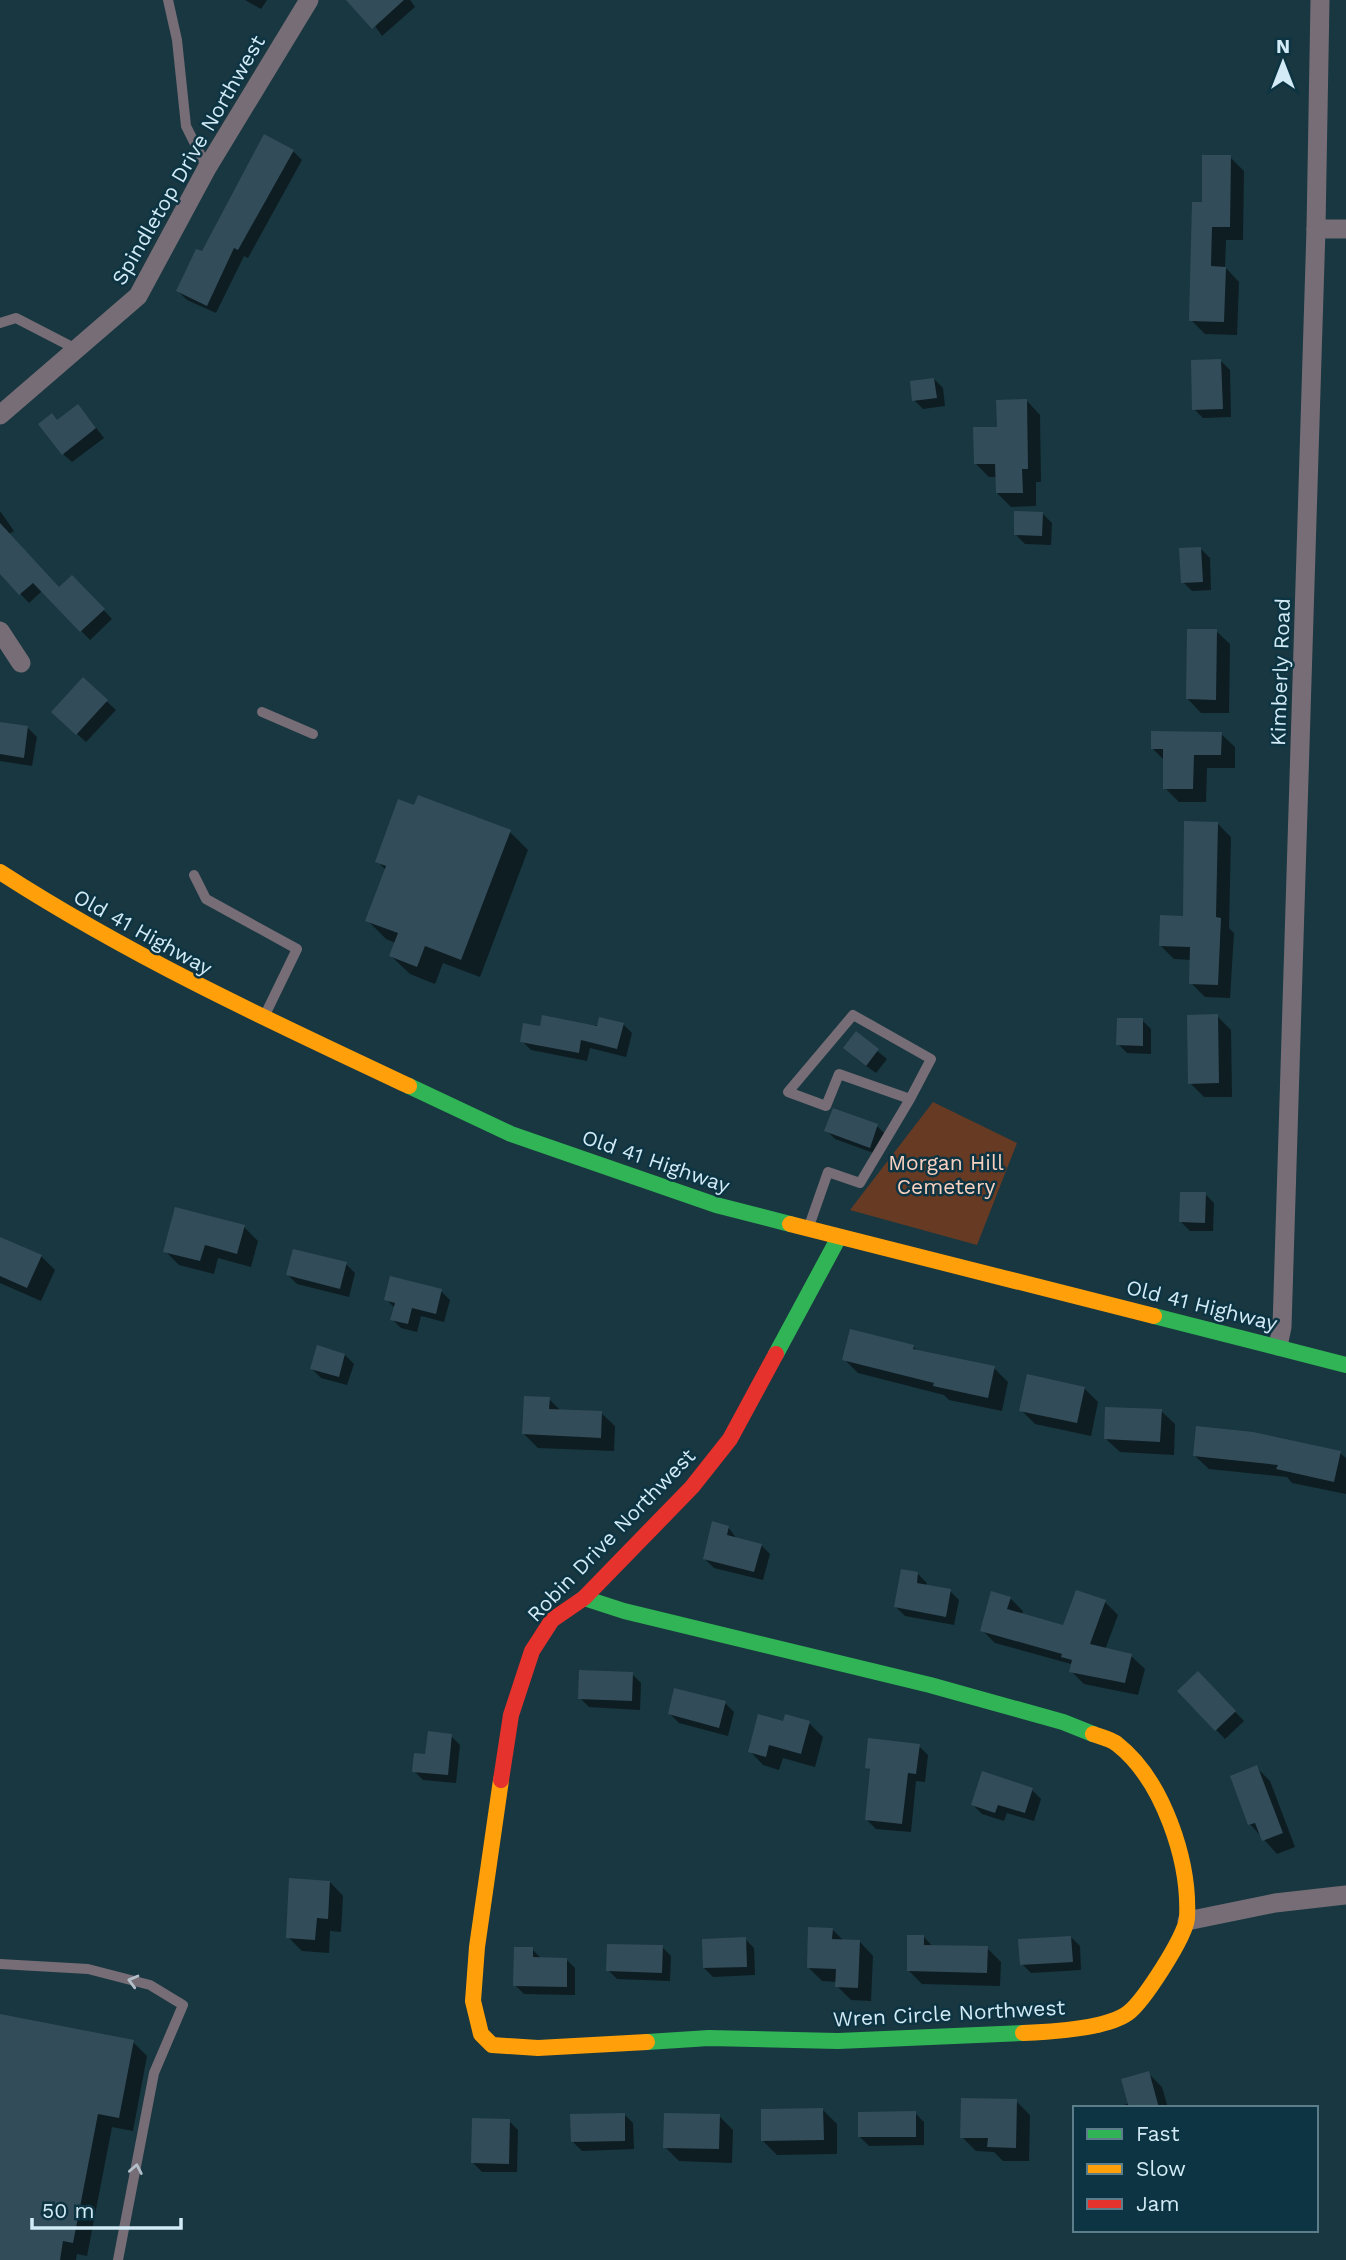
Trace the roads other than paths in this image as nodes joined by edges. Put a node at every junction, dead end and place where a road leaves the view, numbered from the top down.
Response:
1 (168, 0) edge
2 (309, 0) edge
3 (1320, 0) edge
4 (207, 168) junction
5 (1317, 229) junction
6 (1346, 229) edge
7 (0, 323) edge
8 (79, 350) junction
9 (0, 415) edge
10 (0, 631) edge
11 (21, 663) dead end
12 (262, 712) dead end
13 (313, 734) dead end
14 (0, 872) edge
15 (194, 875) dead end
16 (264, 1017) junction
17 (910, 1099) junction
18 (808, 1229) junction
19 (839, 1237) junction
20 (1278, 1346) junction
21 (1346, 1365) edge
22 (584, 1598) junction
23 (1346, 1895) edge
24 (1188, 1921) junction
25 (0, 1964) edge
26 (475, 1972) joint
27 (118, 2260) edge

1 - 4 lane
2 - 4 street, Spindletop Drive Northwest
3 - 5 street, Kimberly Road
4 - 8 street, Spindletop Drive Northwest
5 - 6 street
5 - 20 street, Kimberly Road
7 - 8 lane
8 - 9 street, Spindletop Drive Northwest
10 - 11 street
12 - 13 lane
14 - 16 street, Old 41 Highway
15 - 16 lane
16 - 18 street, Old 41 Highway
17 - 17 lane
17 - 18 lane
18 - 19 street, Old 41 Highway
19 - 20 street, Old 41 Highway
19 - 22 street, Robin Drive Northwest
20 - 21 street, Old 41 Highway
22 - 24 street
22 - 26 street, Robin Drive Northwest
23 - 24 street
24 - 26 street, Wren Circle Northwest
27 -> 25 lane

